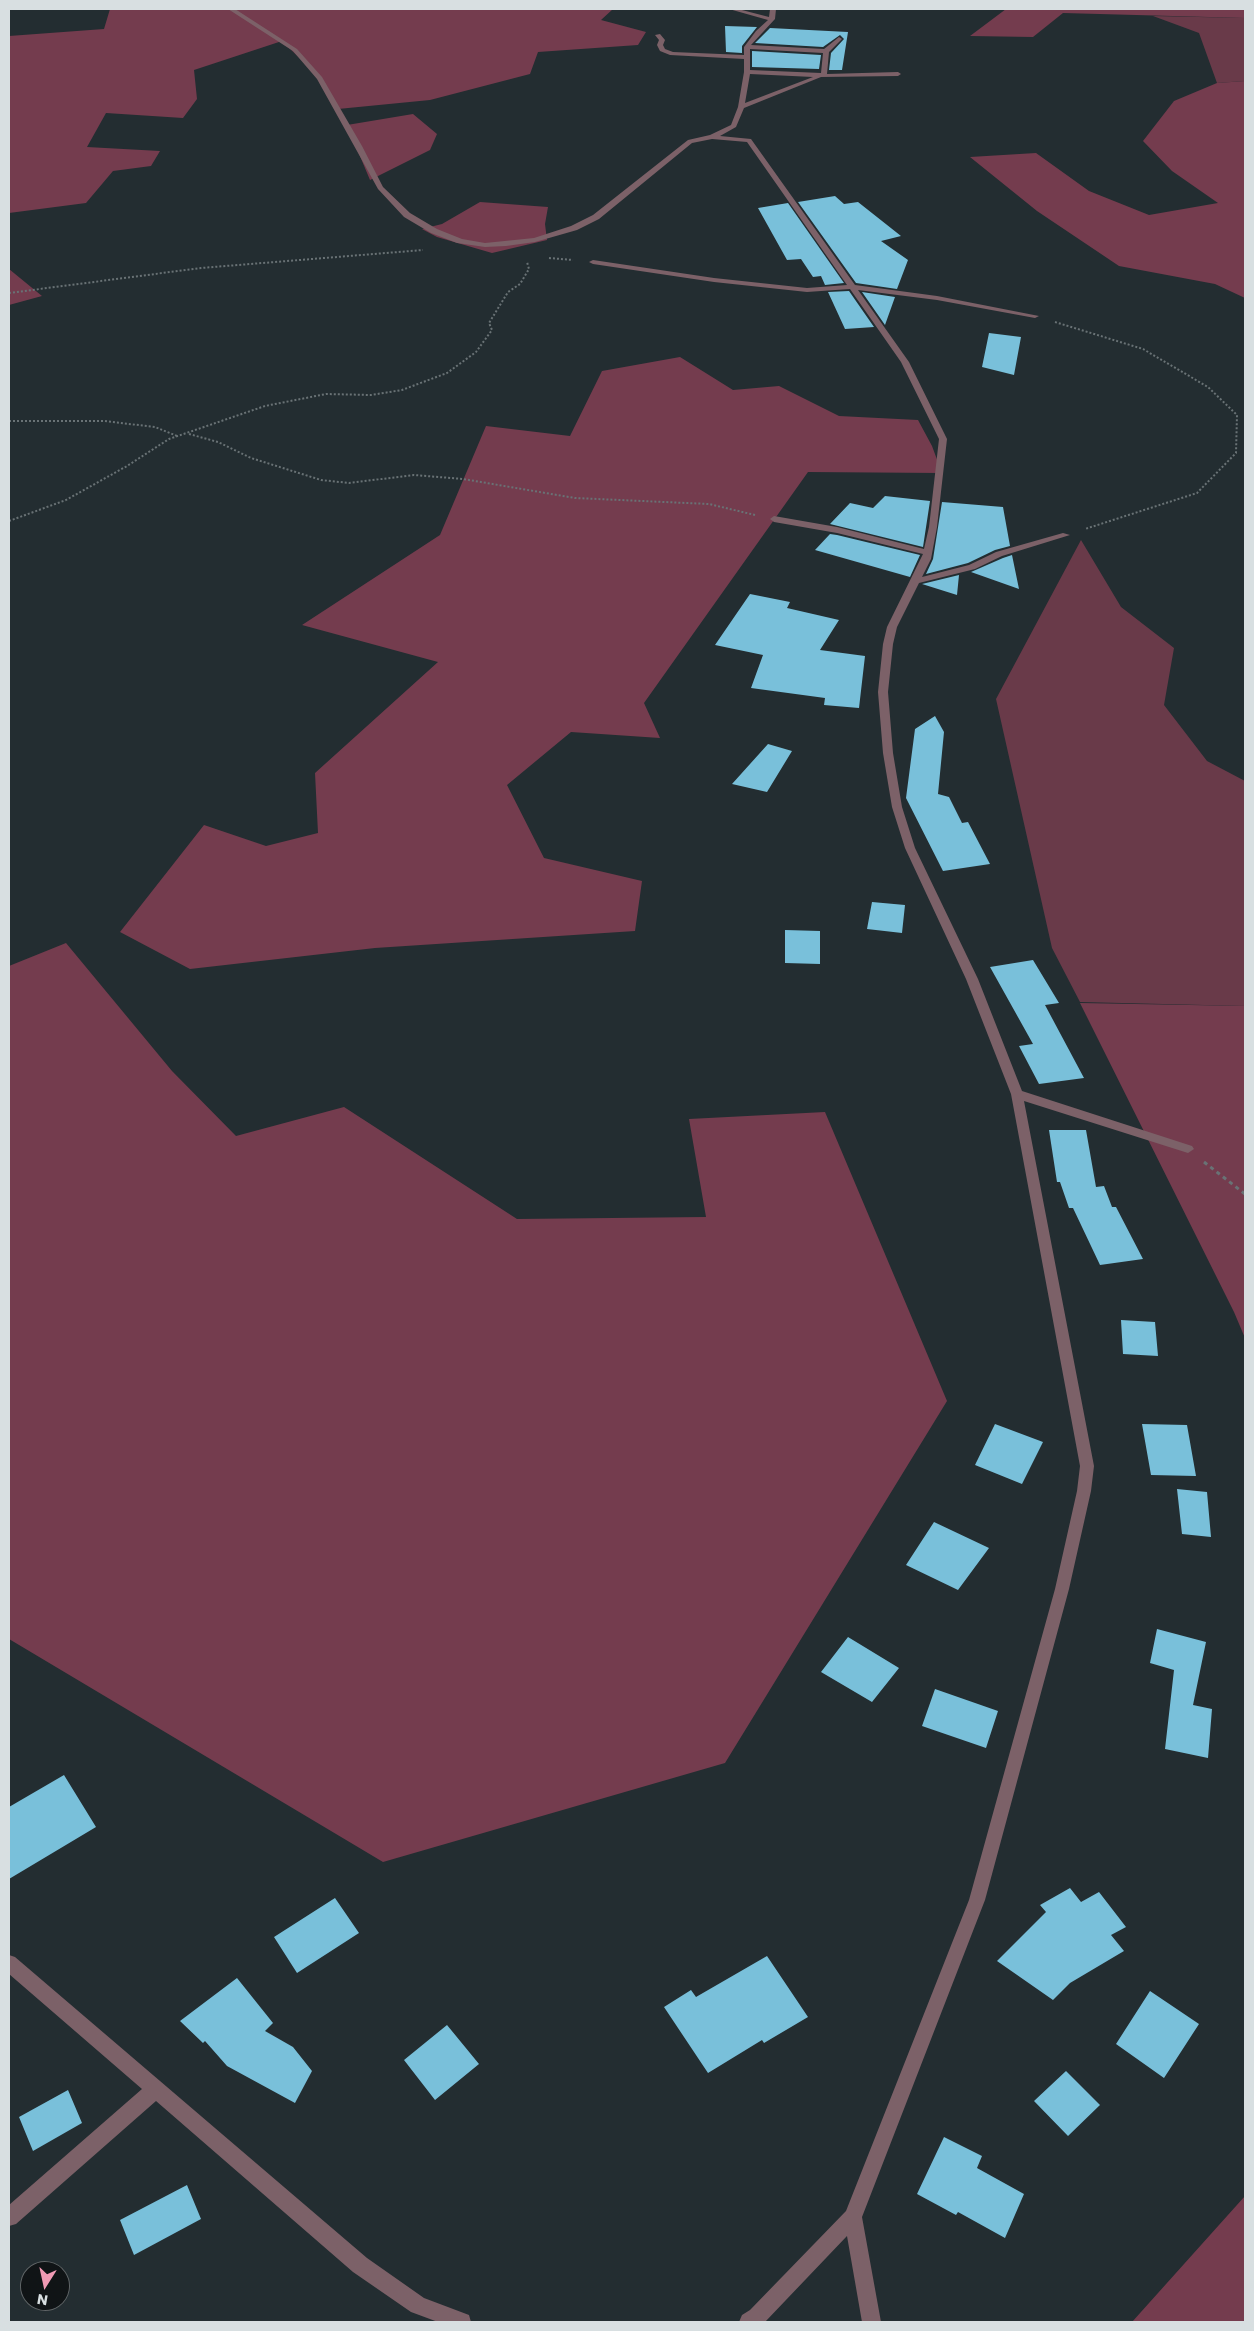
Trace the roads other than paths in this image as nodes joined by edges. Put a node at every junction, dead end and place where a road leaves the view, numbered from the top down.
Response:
1 (231, 9) edge
2 (732, 9) edge
3 (773, 9) edge
4 (772, 18) junction
5 (658, 35) dead end
6 (839, 40) dead end
7 (747, 47) junction
8 (826, 51) junction
9 (748, 57) junction
10 (747, 72) junction
11 (898, 74) dead end
12 (824, 75) junction
13 (741, 107) junction
14 (712, 138) junction
15 (593, 262) dead end
16 (853, 287) junction
17 (1035, 316) road end
18 (774, 519) road end
19 (1066, 535) road end
20 (927, 552) junction
21 (916, 581) junction
22 (1017, 1094) junction
23 (1188, 1149) road end
24 (9, 1963) edge
25 (156, 2089) junction
26 (9, 2217) edge
27 (852, 2217) junction
28 (462, 2322) edge
29 (749, 2322) edge
30 (872, 2322) edge

1 - 14 street
2 - 4 street
3 - 4 street
4 - 7 street
5 - 9 street
6 - 8 street
7 - 8 street
7 - 9 street
8 - 12 street
9 - 10 street
10 - 12 street
10 - 13 street
11 - 12 street
12 - 13 street
13 - 14 street
14 - 16 street
15 - 16 street
16 - 17 street
16 - 20 street
18 - 20 street
19 - 21 street
20 - 21 street
21 - 22 street
22 - 23 street
22 - 27 street
24 - 25 street
25 - 26 street
25 - 28 street
27 - 29 street
27 - 30 street

